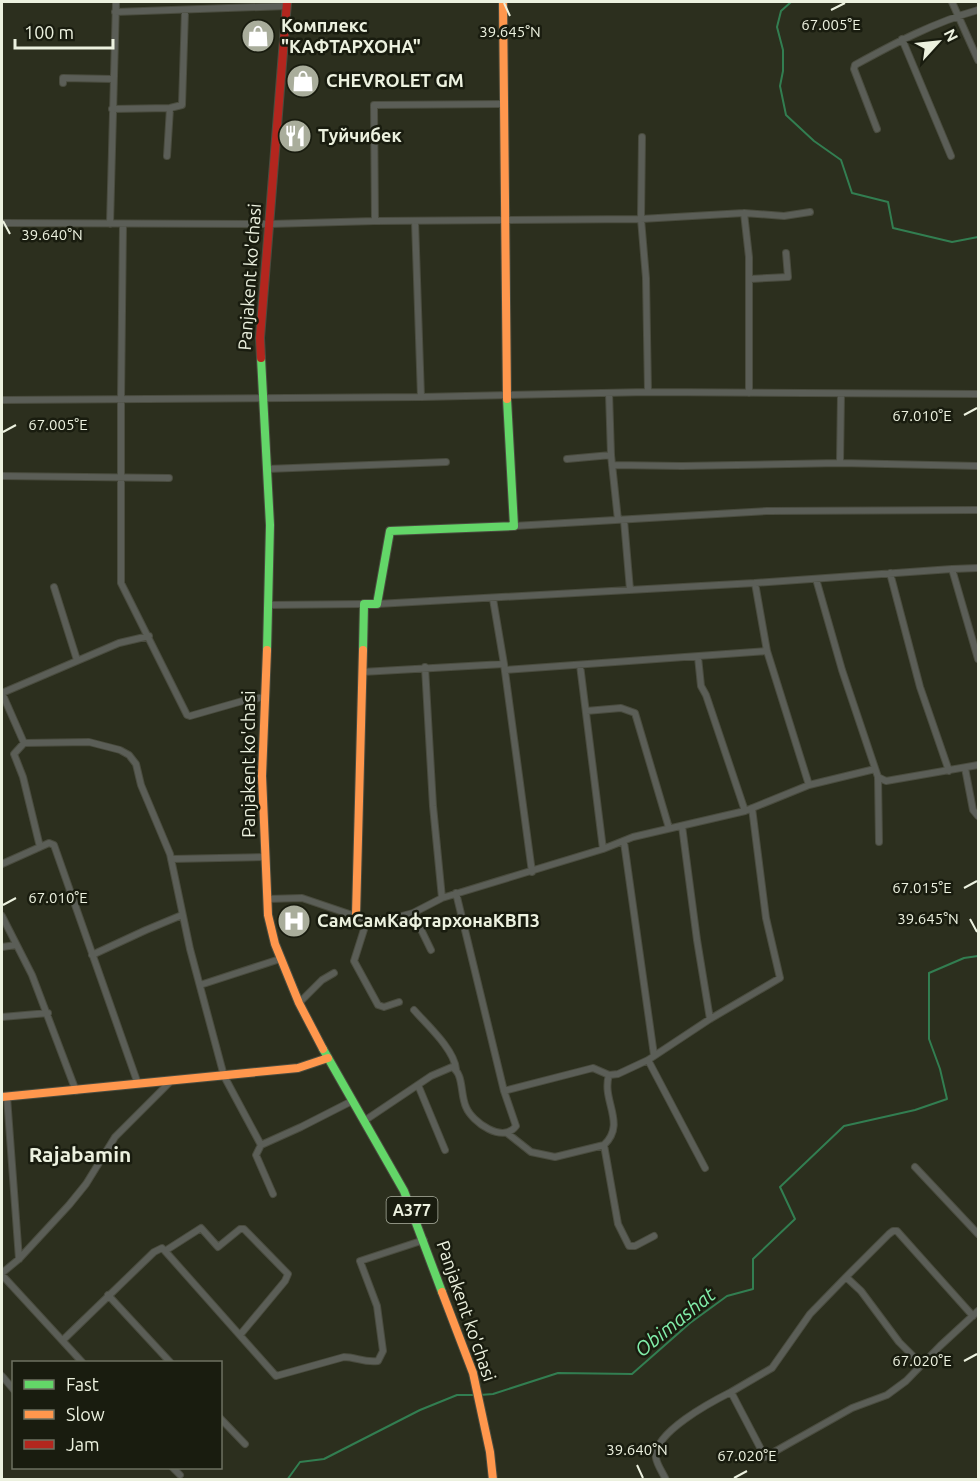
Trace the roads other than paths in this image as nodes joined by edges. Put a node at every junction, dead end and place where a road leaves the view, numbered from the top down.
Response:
1 (116, 2) edge
2 (503, 2) edge
3 (952, 2) edge
4 (287, 4) edge
5 (978, 10) edge
6 (184, 11) junction
7 (116, 12) junction
8 (960, 15) junction
9 (902, 39) junction
10 (978, 60) edge
11 (113, 79) junction
12 (63, 83) dead end
13 (503, 104) junction
14 (170, 108) junction
15 (112, 109) junction
16 (877, 129) dead end
17 (642, 137) dead end
18 (167, 156) dead end
19 (951, 156) dead end
20 (810, 212) dead end
21 (744, 213) junction
22 (641, 219) junction
23 (415, 220) junction
24 (506, 220) junction
25 (375, 221) junction
26 (2, 223) edge
27 (110, 224) junction
28 (123, 224) junction
29 (270, 224) junction
30 (786, 253) dead end
31 (750, 279) junction
32 (648, 392) junction
33 (609, 393) junction
34 (748, 393) junction
35 (841, 394) junction
36 (978, 394) edge
37 (507, 396) junction
38 (421, 397) junction
39 (262, 399) junction
40 (2, 400) edge
41 (121, 400) junction
42 (611, 455) junction
43 (567, 459) dead end
44 (446, 462) dead end
45 (840, 463) junction
46 (612, 465) junction
47 (978, 466) edge
48 (267, 469) junction
49 (2, 476) edge
50 (120, 477) junction
51 (169, 478) dead end
52 (978, 510) edge
53 (621, 520) junction
54 (514, 526) junction
55 (978, 568) edge
56 (952, 569) junction
57 (890, 573) junction
58 (816, 579) junction
59 (755, 583) junction
60 (54, 587) dead end
61 (630, 590) junction
62 (493, 599) junction
63 (364, 604) junction
64 (377, 604) junction
65 (268, 605) junction
66 (148, 636) junction
67 (767, 651) junction
68 (698, 657) junction
69 (77, 660) junction
70 (978, 660) edge
71 (504, 664) junction
72 (580, 665) junction
73 (426, 668) junction
74 (362, 672) junction
75 (2, 693) edge
76 (266, 697) junction
77 (586, 711) junction
78 (24, 743) junction
79 (978, 765) edge
80 (964, 768) junction
81 (875, 769) junction
82 (949, 771) junction
83 (878, 777) junction
84 (809, 785) junction
85 (752, 808) junction
86 (745, 811) junction
87 (978, 816) edge
88 (682, 826) junction
89 (669, 828) junction
90 (624, 842) junction
91 (879, 842) dead end
92 (40, 847) junction
93 (603, 849) junction
94 (265, 857) junction
95 (171, 859) junction
96 (2, 864) edge
97 (532, 872) junction
98 (456, 893) junction
99 (442, 898) junction
100 (267, 899) junction
101 (413, 913) junction
102 (182, 915) junction
103 (356, 915) junction
104 (2, 916) edge
105 (367, 920) junction
106 (16, 945) junction
107 (2, 947) edge
108 (430, 950) dead end
109 (92, 955) junction
110 (280, 959) junction
111 (334, 973) dead end
112 (200, 984) junction
113 (399, 1002) dead end
114 (299, 1003) junction
115 (414, 1010) dead end
116 (48, 1013) junction
117 (2, 1017) edge
118 (710, 1019) junction
119 (328, 1058) junction
120 (651, 1058) junction
121 (456, 1069) junction
122 (609, 1075) junction
123 (224, 1076) junction
124 (171, 1081) junction
125 (138, 1083) junction
126 (418, 1085) junction
127 (504, 1090) junction
128 (76, 1091) junction
129 (4, 1097) edge
130 (352, 1101) junction
131 (364, 1121) junction
132 (507, 1133) junction
133 (261, 1145) junction
134 (604, 1145) junction
135 (445, 1150) dead end
136 (915, 1167) dead end
137 (705, 1168) dead end
138 (273, 1194) dead end
139 (978, 1234) edge
140 (654, 1236) dead end
141 (424, 1240) junction
142 (165, 1251) junction
143 (19, 1259) junction
144 (2, 1274) edge
145 (846, 1277) junction
146 (108, 1295) junction
147 (976, 1313) edge
148 (240, 1335) junction
149 (63, 1341) junction
150 (81, 1361) edge
151 (169, 1361) edge
152 (922, 1365) junction
153 (2, 1376) edge
154 (12, 1388) edge
155 (731, 1392) junction
156 (222, 1420) edge
157 (245, 1444) dead end
158 (175, 1469) edge
159 (180, 1475) dead end
160 (494, 1479) edge
161 (666, 1479) edge

1 - 7 street
2 - 13 main road
3 - 8 street
4 - 6 street
4 - 29 main road, Panjakent ko'chasi
5 - 8 street
6 - 7 street
6 - 14 street
7 - 11 street
8 - 9 street
8 - 10 street
9 - 16 street
9 - 19 street
11 - 12 street
11 - 15 street
13 - 24 main road
13 - 25 street
14 - 15 street
14 - 18 street
15 - 27 street
17 - 22 street
20 - 21 street
21 - 22 street
21 - 31 street
22 - 24 street
22 - 32 street
23 - 24 street
23 - 25 street
23 - 38 street
24 - 37 main road
25 - 29 street
26 - 27 street
27 - 28 street
28 - 29 street
28 - 41 street
29 - 39 main road, Panjakent ko'chasi
30 - 31 street
31 - 34 street
32 - 33 street
32 - 34 street
33 - 37 street
33 - 42 street
34 - 35 street
35 - 36 street
35 - 45 street
37 - 38 street
37 - 54 main road
38 - 39 street
39 - 41 street
39 - 48 main road, Panjakent ko'chasi
40 - 41 street
41 - 50 street
42 - 43 street
42 - 46 street
44 - 48 street
45 - 46 street
45 - 47 street
46 - 53 street
48 - 65 main road, Panjakent ko'chasi
49 - 50 street
50 - 51 street
50 - 66 street
52 - 53 street
53 - 54 street
53 - 61 street
54 - 64 main road
55 - 56 street
56 - 57 street
56 - 70 street
57 - 58 street
57 - 82 street
58 - 59 street
58 - 81 street
59 - 61 street
59 - 67 street
60 - 69 street
61 - 62 street
62 - 64 street
62 - 71 street
63 - 64 main road
63 - 65 street
63 - 74 main road
65 - 76 main road, Panjakent ko'chasi
66 - 69 street
66 - 76 street
67 - 68 street
67 - 84 street
68 - 72 street
68 - 86 street
69 - 75 street
71 - 72 street
71 - 73 street
71 - 97 street
72 - 77 street
73 - 74 street
73 - 99 street
74 - 103 main road
75 - 78 street
76 - 94 main road, Panjakent ko'chasi
77 - 89 street
77 - 93 street
78 - 92 street
78 - 95 street
79 - 80 street
80 - 82 street
80 - 87 street
81 - 83 street
81 - 84 street
82 - 83 street
83 - 91 street
84 - 85 street
85 - 86 street
85 - 118 street
86 - 88 street
88 - 89 street
88 - 118 street
89 - 90 street
90 - 93 street
90 - 120 street
92 - 96 street
92 - 109 street
93 - 97 street
94 - 95 street
94 - 100 main road, Panjakent ko'chasi
95 - 102 street
97 - 98 street
98 - 99 street
98 - 127 street
99 - 101 street
100 - 103 street
100 - 110 main road, Panjakent ko'chasi
101 - 105 street
101 - 108 street
102 - 109 street
102 - 112 street
103 - 105 street
104 - 106 street
105 - 113 street
106 - 107 street
106 - 116 street
109 - 125 street
110 - 112 street
110 - 114 main road, Panjakent ko'chasi
111 - 114 street
112 - 123 street
114 - 119 main road, Panjakent ko'chasi
115 - 121 street
116 - 117 street
116 - 128 street
118 - 120 street
119 - 123 main road
119 - 130 main road, Panjakent ko'chasi / A377
120 - 122 street
120 - 137 street
121 - 126 street
121 - 132 street
122 - 127 street
122 - 134 street
123 - 124 main road
123 - 133 street
124 - 125 main road
124 - 143 street
125 - 128 main road
126 - 131 street
126 - 135 street
127 - 132 street
128 - 129 main road
129 - 143 street
130 - 131 main road, Panjakent ko'chasi / A377
130 - 133 street
131 - 141 main road, Panjakent ko'chasi / A377
132 - 134 street
133 - 138 street
134 - 140 street
136 - 139 street
141 - 148 street
141 - 160 main road, Panjakent ko'chasi / A377
142 - 146 street
142 - 148 street
142 - 148 street
143 - 144 street
144 - 149 street
145 - 147 street
145 - 152 street
145 - 155 street
146 - 149 street
146 - 151 street
147 - 152 street
149 - 150 street
152 - 155 street
153 - 154 street
155 - 161 street
156 - 157 street
158 - 159 street

